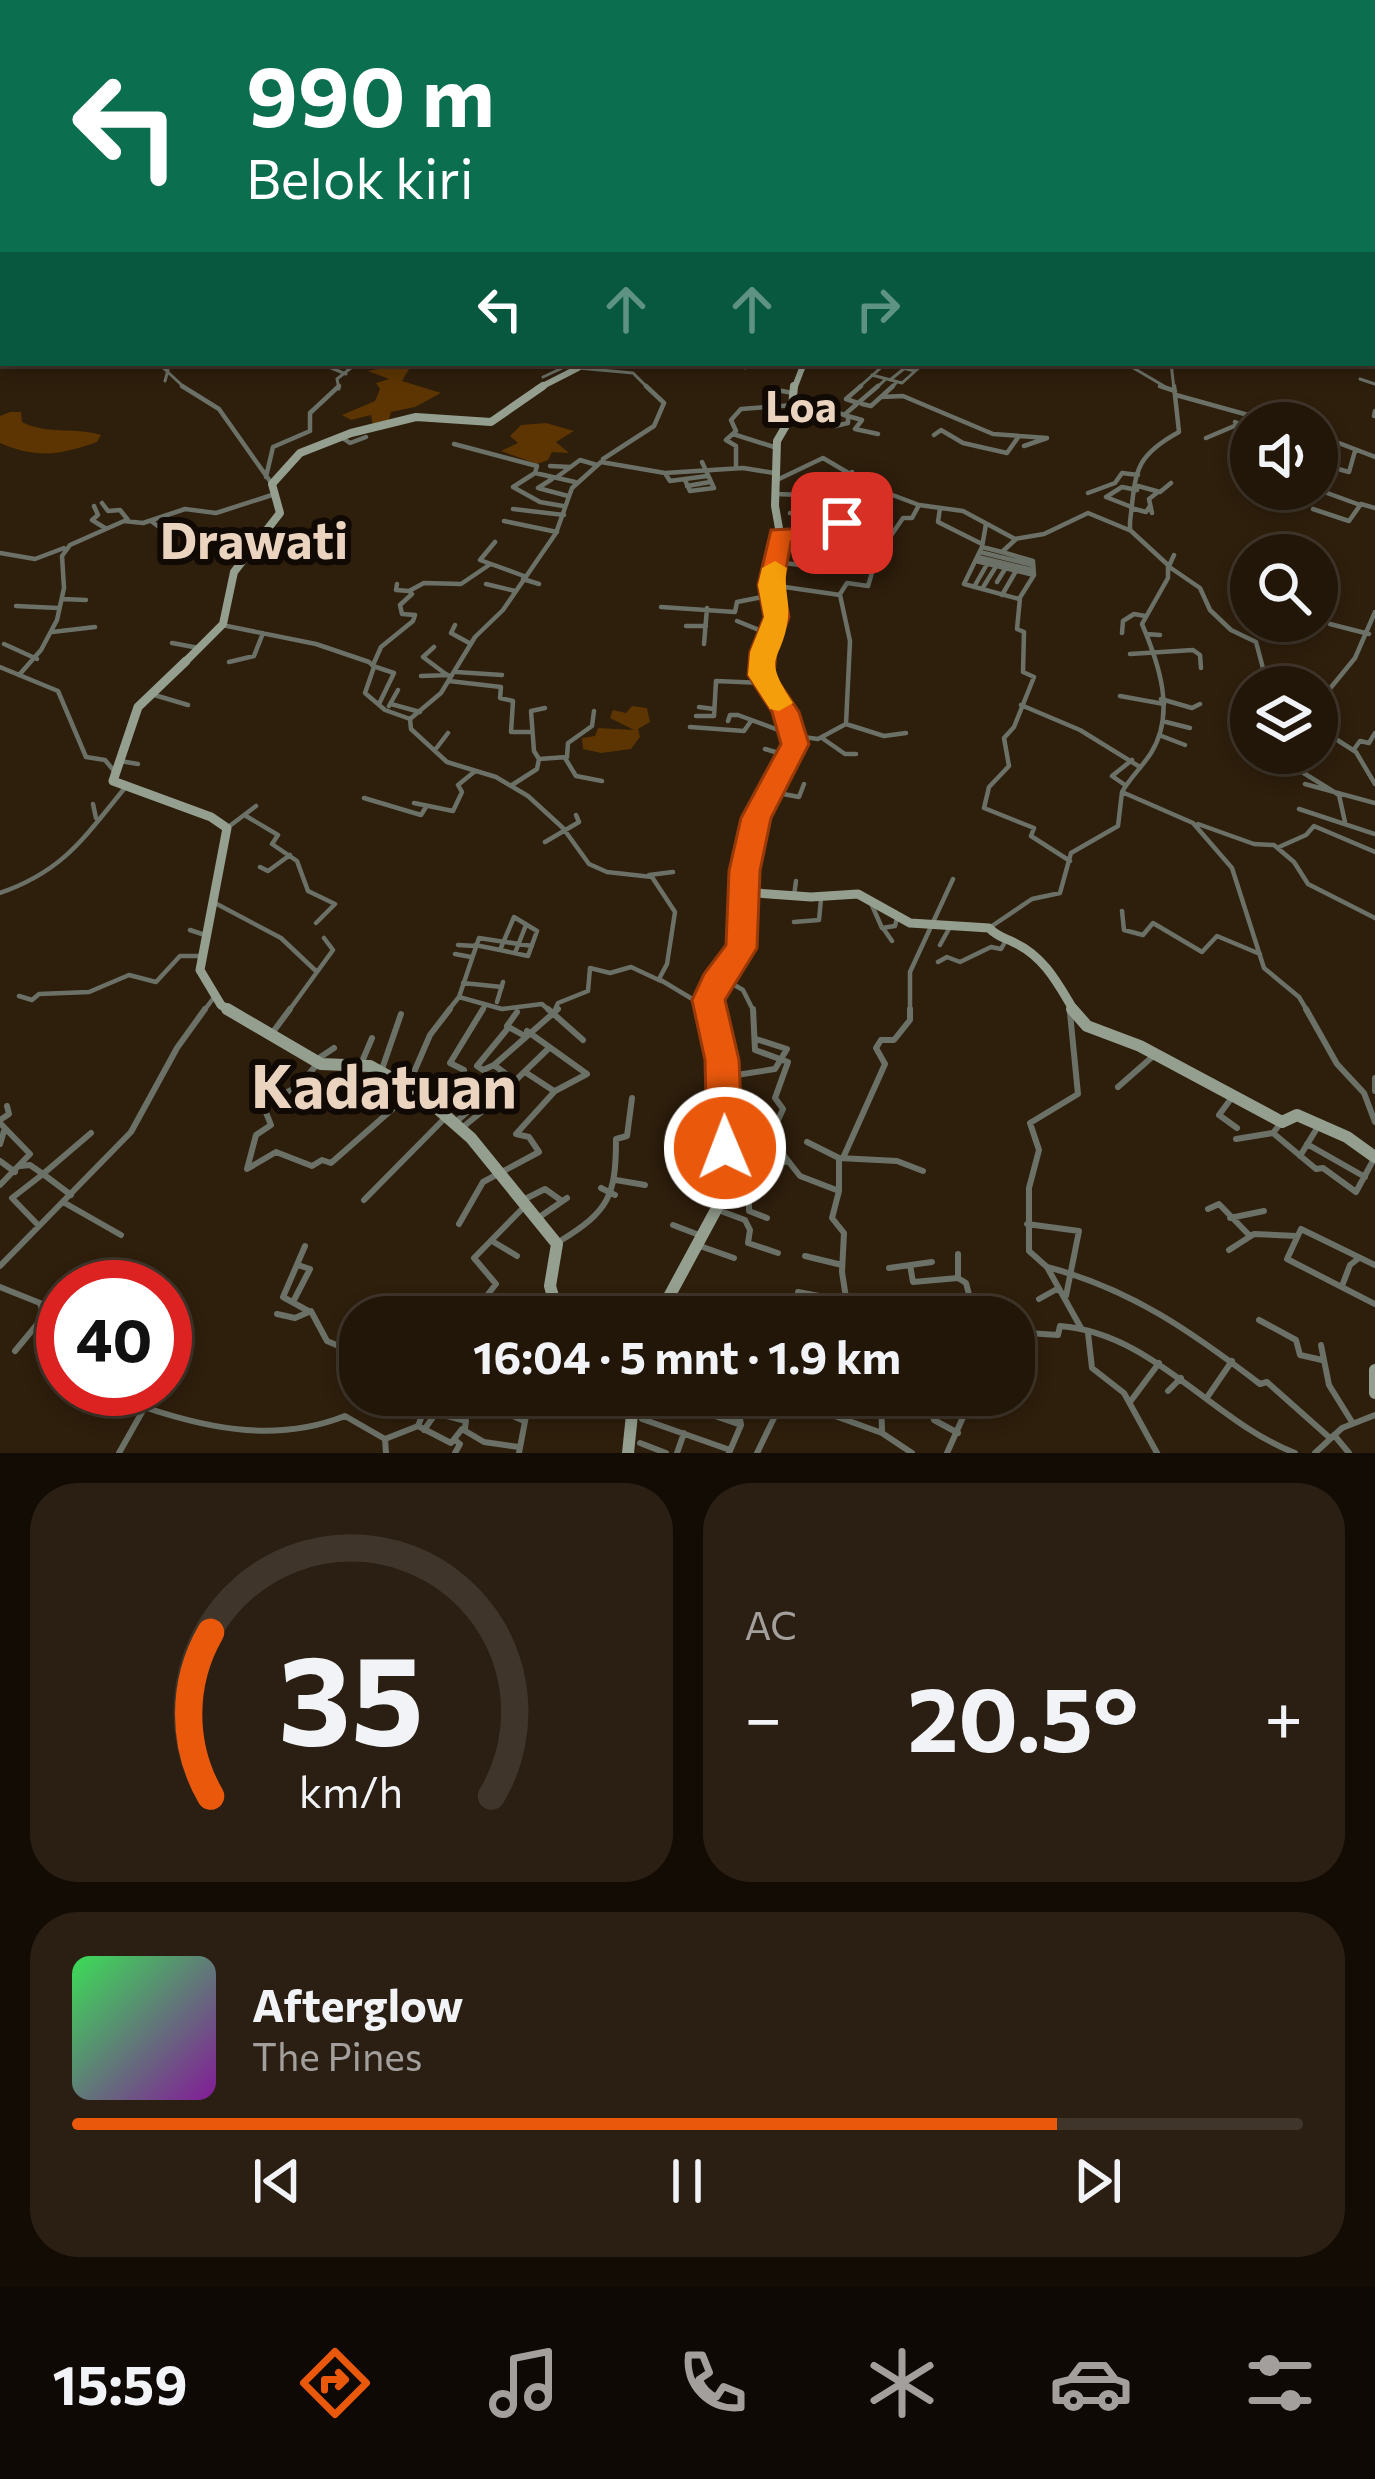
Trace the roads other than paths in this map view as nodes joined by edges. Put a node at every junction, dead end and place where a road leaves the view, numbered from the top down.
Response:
1 (162, 366) edge
2 (326, 366) edge
3 (354, 366) edge
4 (571, 366) edge
5 (572, 366) edge
6 (581, 366) edge
7 (805, 366) edge
8 (883, 366) edge
9 (893, 366) edge
10 (906, 366) edge
11 (908, 366) edge
12 (921, 366) edge
13 (1129, 366) edge
14 (1170, 366) edge
15 (168, 370) junction
16 (915, 371) junction
17 (346, 374) junction
18 (872, 375) junction
19 (543, 377) dead end
20 (1360, 379) dead end
21 (888, 380) junction
22 (165, 381) dead end
23 (1375, 384) edge
24 (771, 389) dead end
25 (1176, 393) junction
26 (881, 397) junction
27 (860, 404) junction
28 (1230, 407) edge
29 (791, 410) junction
30 (808, 413) dead end
31 (772, 415) dead end
32 (846, 416) junction
33 (862, 420) junction
34 (822, 421) dead end
35 (835, 426) dead end
36 (1230, 426) edge
37 (865, 431) junction
38 (734, 434) junction
39 (878, 434) dead end
40 (995, 434) junction
41 (934, 435) dead end
42 (1018, 435) junction
43 (241, 436) dead end
44 (339, 437) junction
45 (366, 437) dead end
46 (1206, 438) dead end
47 (233, 440) junction
48 (454, 444) dead end
49 (1338, 444) edge
50 (490, 445) dead end
51 (986, 446) junction
52 (1024, 446) dead end
53 (777, 448) junction
54 (1355, 451) junction
55 (482, 452) junction
56 (1375, 457) edge
57 (702, 462) dead end
58 (599, 463) junction
59 (550, 466) dead end
60 (570, 467) junction
61 (736, 468) junction
62 (1338, 469) edge
63 (535, 472) junction
64 (665, 472) junction
65 (852, 472) junction
66 (694, 474) junction
67 (1138, 475) junction
68 (708, 476) junction
69 (555, 478) junction
70 (823, 480) dead end
71 (577, 483) junction
72 (686, 483) junction
73 (774, 483) junction
74 (1171, 483) dead end
75 (272, 485) junction
76 (843, 486) junction
77 (1137, 488) junction
78 (879, 490) junction
79 (1158, 492) junction
80 (1088, 493) dead end
81 (793, 494) junction
82 (568, 496) junction
83 (838, 496) junction
84 (1338, 497) edge
85 (888, 498) dead end
86 (862, 502) junction
87 (103, 503) dead end
88 (919, 505) junction
89 (1360, 505) junction
90 (94, 506) dead end
91 (565, 506) junction
92 (890, 506) dead end
93 (1150, 506) junction
94 (1131, 507) junction
95 (940, 508) junction
96 (1375, 508) edge
97 (513, 509) dead end
98 (1316, 510) edge
99 (790, 513) dead end
100 (1152, 513) dead end
101 (563, 515) junction
102 (164, 516) junction
103 (852, 518) junction
104 (839, 519) junction
105 (128, 520) junction
106 (151, 521) junction
107 (504, 521) dead end
108 (986, 524) junction
109 (105, 528) junction
110 (897, 528) junction
111 (1130, 530) junction
112 (181, 532) junction
113 (557, 532) junction
114 (779, 535) junction
115 (1016, 539) junction
116 (495, 542) dead end
117 (70, 545) junction
118 (253, 545) junction
119 (781, 548) junction
120 (290, 551) dead end
121 (979, 552) junction
122 (1002, 552) junction
123 (0, 553) edge
124 (1174, 555) dead end
125 (851, 558) dead end
126 (777, 562) junction
127 (987, 564) junction
128 (489, 565) junction
129 (1168, 565) junction
130 (996, 566) junction
131 (1013, 566) junction
132 (831, 569) dead end
133 (1034, 570) junction
134 (524, 577) junction
135 (1011, 580) junction
136 (398, 584) dead end
137 (486, 584) dead end
138 (539, 584) dead end
139 (974, 587) junction
140 (771, 590) junction
141 (982, 590) junction
142 (409, 591) junction
143 (515, 591) junction
144 (840, 595) junction
145 (1002, 595) junction
146 (62, 598) junction
147 (1021, 598) junction
148 (86, 599) dead end
149 (706, 605) junction
150 (16, 606) dead end
151 (58, 608) junction
152 (662, 608) dead end
153 (1375, 612) edge
154 (1145, 616) junction
155 (737, 621) dead end
156 (223, 626) junction
157 (455, 626) dead end
158 (686, 626) dead end
159 (706, 626) junction
160 (1338, 626) edge
161 (95, 627) dead end
162 (52, 632) junction
163 (263, 633) junction
164 (1122, 633) dead end
165 (769, 634) junction
166 (1146, 634) junction
167 (1369, 634) junction
168 (1160, 635) dead end
169 (172, 643) dead end
170 (4, 644) dead end
171 (471, 644) junction
172 (704, 644) dead end
173 (434, 647) dead end
174 (199, 648) junction
175 (1152, 649) junction
176 (1130, 654) dead end
177 (37, 659) junction
178 (229, 662) dead end
179 (1157, 665) junction
180 (1171, 665) dead end
181 (374, 666) junction
182 (1262, 666) edge
183 (0, 667) edge
184 (1201, 668) dead end
185 (19, 675) junction
186 (502, 675) dead end
187 (422, 676) dead end
188 (451, 676) junction
189 (1338, 677) edge
190 (763, 683) junction
191 (398, 690) dead end
192 (151, 694) junction
193 (1120, 696) dead end
194 (1162, 701) junction
195 (385, 704) junction
196 (1201, 704) dead end
197 (1021, 705) junction
198 (188, 706) dead end
199 (699, 706) dead end
200 (545, 708) dead end
201 (715, 709) junction
202 (594, 711) dead end
203 (420, 712) junction
204 (696, 716) dead end
205 (410, 719) junction
206 (728, 721) dead end
207 (751, 721) junction
208 (1165, 722) junction
209 (846, 724) junction
210 (690, 727) dead end
211 (1190, 728) dead end
212 (532, 732) junction
213 (448, 733) dead end
214 (906, 733) dead end
215 (1375, 733) edge
216 (1159, 735) junction
217 (794, 736) junction
218 (822, 738) junction
219 (1338, 740) edge
220 (1185, 746) dead end
221 (765, 749) dead end
222 (1353, 749) junction
223 (434, 750) junction
224 (856, 754) dead end
225 (789, 756) junction
226 (565, 758) junction
227 (539, 759) junction
228 (1132, 760) junction
229 (138, 764) dead end
230 (117, 766) junction
231 (1140, 766) junction
232 (474, 772) junction
233 (1305, 774) edge
234 (602, 781) dead end
235 (804, 784) dead end
236 (1305, 784) dead end
237 (1375, 784) edge
238 (512, 785) junction
239 (124, 788) junction
240 (1124, 788) junction
241 (773, 792) junction
242 (1339, 795) junction
243 (364, 798) dead end
244 (414, 802) dead end
245 (1375, 803) edge
246 (93, 804) dead end
247 (256, 806) dead end
248 (1299, 809) dead end
249 (427, 810) junction
250 (1316, 814) junction
251 (576, 815) dead end
252 (246, 816) junction
253 (96, 818) junction
254 (1346, 822) junction
255 (1193, 823) junction
256 (1313, 826) junction
257 (227, 827) junction
258 (563, 828) junction
259 (1375, 834) edge
260 (1341, 838) junction
261 (545, 842) dead end
262 (1277, 848) junction
263 (1375, 852) edge
264 (290, 855) junction
265 (1070, 861) junction
266 (260, 868) dead end
267 (673, 872) dead end
268 (649, 875) junction
269 (953, 879) dead end
270 (796, 881) dead end
271 (743, 892) junction
272 (0, 893) edge
273 (794, 896) junction
274 (819, 897) junction
275 (870, 898) junction
276 (215, 903) junction
277 (1122, 910) dead end
278 (897, 918) junction
279 (1375, 918) edge
280 (794, 922) dead end
281 (316, 923) dead end
282 (526, 925) junction
283 (933, 926) junction
284 (950, 927) junction
285 (883, 928) junction
286 (989, 928) junction
287 (190, 930) dead end
288 (205, 935) junction
289 (324, 938) dead end
290 (504, 940) junction
291 (1004, 940) junction
292 (892, 941) dead end
293 (476, 943) junction
294 (519, 944) junction
295 (458, 945) dead end
296 (940, 945) dead end
297 (532, 946) junction
298 (500, 951) junction
299 (514, 953) junction
300 (1260, 954) junction
301 (455, 955) dead end
302 (201, 956) junction
303 (471, 957) junction
304 (938, 962) dead end
305 (317, 972) junction
306 (719, 977) junction
307 (661, 981) junction
308 (463, 982) junction
309 (20, 996) dead end
310 (214, 996) junction
311 (459, 997) junction
312 (497, 1002) dead end
313 (485, 1006) junction
314 (1071, 1007) junction
315 (518, 1010) junction
316 (710, 1010) junction
317 (401, 1014) dead end
318 (551, 1014) junction
319 (509, 1027) junction
320 (525, 1033) junction
321 (270, 1037) junction
322 (372, 1038) dead end
323 (756, 1039) junction
324 (583, 1040) dead end
325 (334, 1048) dead end
326 (549, 1048) junction
327 (1156, 1055) junction
328 (782, 1058) junction
329 (316, 1062) junction
330 (361, 1064) junction
331 (494, 1065) junction
332 (381, 1072) junction
333 (524, 1072) junction
334 (724, 1076) junction
335 (1375, 1078) edge
336 (496, 1084) junction
337 (1118, 1087) dead end
338 (411, 1088) junction
339 (505, 1090) junction
340 (1375, 1090) edge
341 (554, 1091) junction
342 (1233, 1096) junction
343 (632, 1098) dead end
344 (486, 1103) junction
345 (434, 1105) junction
346 (8, 1106) dead end
347 (1371, 1111) edge
348 (454, 1122) junction
349 (1375, 1122) edge
350 (2, 1124) edge
351 (1319, 1124) junction
352 (1277, 1127) junction
353 (724, 1128) junction
354 (1237, 1129) dead end
355 (689, 1130) dead end
356 (756, 1131) dead end
357 (91, 1133) dead end
358 (1236, 1139) dead end
359 (807, 1142) dead end
360 (0, 1144) edge
361 (1307, 1144) junction
362 (726, 1153) junction
363 (1300, 1156) junction
364 (1375, 1157) edge
365 (841, 1158) junction
366 (0, 1161) edge
367 (789, 1162) junction
368 (17, 1169) junction
369 (499, 1171) junction
370 (922, 1171) dead end
371 (43, 1174) junction
372 (1365, 1177) junction
373 (725, 1179) junction
374 (616, 1180) junction
375 (742, 1182) dead end
376 (0, 1185) edge
377 (645, 1185) dead end
378 (601, 1188) dead end
379 (839, 1191) junction
380 (615, 1195) junction
381 (724, 1195) junction
382 (67, 1198) junction
383 (364, 1200) dead end
384 (525, 1202) junction
385 (1208, 1209) dead end
386 (718, 1210) junction
387 (1264, 1211) dead end
388 (767, 1218) dead end
389 (1230, 1218) junction
390 (538, 1219) junction
391 (459, 1224) dead end
392 (1027, 1224) junction
393 (38, 1225) junction
394 (673, 1225) dead end
395 (121, 1235) dead end
396 (1250, 1236) junction
397 (1297, 1236) junction
398 (492, 1241) junction
399 (702, 1242) junction
400 (556, 1244) junction
401 (305, 1246) dead end
402 (1229, 1250) dead end
403 (778, 1253) dead end
404 (958, 1253) dead end
405 (517, 1256) dead end
406 (805, 1256) dead end
407 (734, 1258) dead end
408 (1359, 1258) junction
409 (932, 1262) dead end
410 (1, 1264) edge
411 (296, 1264) junction
412 (842, 1265) junction
413 (910, 1265) junction
414 (1375, 1265) edge
415 (1047, 1267) junction
416 (889, 1268) dead end
417 (1071, 1273) junction
418 (958, 1278) junction
419 (290, 1279) junction
420 (301, 1282) junction
421 (0, 1287) edge
422 (1342, 1287) junction
423 (1057, 1289) junction
424 (798, 1292) dead end
425 (488, 1296) edge
426 (552, 1296) edge
427 (670, 1296) edge
428 (819, 1296) edge
429 (845, 1296) edge
430 (970, 1296) edge
431 (1066, 1296) junction
432 (1039, 1299) dead end
433 (294, 1300) junction
434 (36, 1301) edge
435 (1375, 1304) edge
436 (311, 1311) junction
437 (277, 1314) dead end
438 (1259, 1320) dead end
439 (36, 1326) edge
440 (1084, 1329) junction
441 (1035, 1333) edge
442 (1321, 1345) dead end
443 (339, 1346) edge
444 (15, 1351) dead end
445 (1322, 1360) junction
446 (1232, 1361) junction
447 (1159, 1363) junction
448 (1375, 1370) edge
449 (1181, 1378) junction
450 (1168, 1391) dead end
451 (1375, 1393) edge
452 (1208, 1396) junction
453 (1129, 1402) junction
454 (1375, 1415) edge
455 (142, 1416) edge
456 (176, 1416) edge
457 (425, 1416) edge
458 (433, 1416) edge
459 (449, 1416) edge
460 (515, 1416) edge
461 (525, 1416) edge
462 (634, 1416) edge
463 (720, 1416) edge
464 (771, 1416) edge
465 (835, 1416) edge
466 (882, 1416) edge
467 (933, 1416) edge
468 (965, 1416) edge
469 (642, 1419) dead end
470 (524, 1420) junction
471 (1355, 1422) junction
472 (422, 1428) junction
473 (464, 1430) junction
474 (684, 1433) junction
475 (882, 1433) junction
476 (958, 1433) junction
477 (1332, 1436) junction
478 (385, 1439) junction
479 (455, 1440) junction
480 (634, 1448) edge
481 (519, 1450) edge
482 (729, 1451) edge
483 (907, 1452) edge
484 (119, 1453) edge
485 (386, 1453) edge
486 (455, 1453) edge
487 (666, 1453) edge
488 (677, 1453) edge
489 (757, 1453) edge
490 (946, 1453) edge
491 (1156, 1453) edge
492 (1295, 1453) edge
493 (1315, 1453) edge
494 (1349, 1453) edge

1 - 15 street
2 - 17 street
3 - 17 street
4 - 19 street
5 - 44 street
6 - 58 street
7 - 29 street
8 - 18 street
9 - 21 street
10 - 21 street
11 - 16 street
12 - 16 street
13 - 25 street
14 - 25 street
15 - 22 street
15 - 47 street
16 - 21 street
17 - 75 street
18 - 21 street
18 - 27 street
20 - 23 street
21 - 26 street
21 - 27 street
24 - 29 street
25 - 28 street
25 - 67 street
26 - 27 street
26 - 40 street
27 - 32 street
29 - 30 street
29 - 31 street
29 - 32 street
29 - 34 street
29 - 38 street
29 - 53 street
32 - 33 street
32 - 35 street
33 - 37 street
33 - 37 street
36 - 46 street
37 - 39 street
38 - 53 street
38 - 61 street
40 - 42 street
40 - 51 street
41 - 51 street
42 - 51 street
42 - 52 street
43 - 47 street
44 - 45 street
44 - 75 street
47 - 75 street
48 - 55 street
49 - 54 street
50 - 55 street
53 - 73 street
54 - 56 street
54 - 62 street
55 - 63 street
57 - 68 street
58 - 60 street
58 - 64 street
58 - 71 street
59 - 60 street
60 - 69 street
61 - 68 street
61 - 73 street
63 - 69 street
63 - 91 street
64 - 66 street
64 - 72 street
65 - 73 street
65 - 76 street
65 - 78 street
66 - 68 street
66 - 72 street
67 - 77 street
67 - 80 street
68 - 72 street
69 - 71 street
69 - 82 street
70 - 76 street
71 - 82 street
73 - 81 street
73 - 81 street
73 - 114 street
74 - 79 street
75 - 102 street
75 - 118 street
76 - 83 street
77 - 79 street
77 - 94 street
77 - 94 street
78 - 85 street
78 - 88 street
79 - 93 street
81 - 83 street
82 - 91 street
83 - 86 street
84 - 89 street
86 - 92 street
86 - 103 street
87 - 105 street
88 - 95 street
88 - 110 street
89 - 96 street
89 - 98 street
90 - 109 street
91 - 101 street
93 - 94 street
93 - 100 street
94 - 111 street
95 - 108 street
95 - 121 street
97 - 101 street
99 - 104 street
101 - 113 street
102 - 106 street
102 - 112 street
103 - 104 street
103 - 110 street
104 - 114 street
105 - 106 street
105 - 109 street
106 - 112 street
107 - 113 street
108 - 115 street
108 - 121 street
109 - 117 street
110 - 144 street
111 - 115 street
111 - 129 street
112 - 118 street
113 - 134 street
114 - 119 street
115 - 122 street
116 - 128 street
117 - 123 street
117 - 146 street
118 - 120 street
118 - 156 street
119 - 125 street
119 - 126 street
121 - 122 street
121 - 127 street
121 - 131 street
121 - 139 street
122 - 131 street
124 - 129 street
126 - 132 street
126 - 140 street
127 - 130 street
127 - 139 street
128 - 134 street
128 - 142 street
129 - 154 street
129 - 182 street
130 - 131 street
130 - 141 street
131 - 133 street
131 - 133 street
131 - 135 street
131 - 135 street
133 - 147 street
134 - 138 street
134 - 143 street
135 - 145 street
136 - 142 street
137 - 143 street
139 - 141 street
140 - 144 street
140 - 149 street
140 - 165 street
141 - 145 street
142 - 181 street
143 - 171 street
144 - 209 street
145 - 147 street
146 - 148 street
146 - 151 street
147 - 197 street
149 - 152 street
149 - 159 street
150 - 151 street
151 - 162 street
153 - 167 street
154 - 164 street
154 - 166 street
155 - 165 street
156 - 163 street
156 - 174 street
157 - 171 street
158 - 159 street
159 - 172 street
160 - 167 street
161 - 162 street
162 - 177 street
163 - 178 street
163 - 181 street
165 - 190 street
166 - 168 street
166 - 175 street
167 - 189 street
169 - 174 street
170 - 177 street
171 - 188 street
173 - 188 street
174 - 192 street
175 - 176 street
175 - 179 street
175 - 184 street
177 - 185 street
179 - 180 street
179 - 194 street
181 - 195 street
181 - 195 street
183 - 185 street
185 - 230 street
186 - 188 street
187 - 188 street
188 - 203 street
188 - 212 street
190 - 201 street
190 - 217 street
191 - 195 street
192 - 198 street
192 - 230 street
193 - 194 street
194 - 196 street
194 - 208 street
195 - 203 street
195 - 205 street
197 - 228 street
197 - 265 street
199 - 201 street
200 - 212 street
201 - 204 street
202 - 226 street
203 - 205 street
205 - 223 street
206 - 207 street
207 - 210 street
207 - 217 street
208 - 211 street
208 - 216 street
209 - 214 street
209 - 218 street
212 - 227 street
213 - 223 street
215 - 222 street
216 - 220 street
216 - 231 street
217 - 218 street
217 - 225 street
218 - 224 street
219 - 222 street
221 - 225 street
222 - 237 street
223 - 232 street
225 - 241 street
226 - 227 street
226 - 234 street
227 - 238 street
228 - 231 street
228 - 240 street
229 - 230 street
230 - 239 street
231 - 240 street
232 - 238 street
232 - 249 street
233 - 242 street
235 - 241 street
236 - 242 street
238 - 258 street
239 - 253 street
239 - 257 street
240 - 255 street
240 - 265 street
241 - 271 street
242 - 245 street
242 - 254 street
243 - 249 street
244 - 249 street
246 - 253 street
247 - 252 street
248 - 250 street
250 - 254 street
250 - 256 street
251 - 258 street
252 - 257 street
252 - 264 street
253 - 272 street
254 - 259 street
254 - 260 street
255 - 262 street
255 - 300 street
256 - 260 street
256 - 262 street
257 - 276 street
258 - 261 street
258 - 268 street
260 - 263 street
262 - 279 street
264 - 266 street
264 - 281 street
265 - 286 street
267 - 268 street
268 - 307 street
269 - 283 street
270 - 273 street
271 - 273 street
271 - 306 street
273 - 274 street
274 - 275 street
274 - 280 street
275 - 278 street
275 - 285 street
276 - 288 street
276 - 305 street
277 - 300 street
278 - 283 street
278 - 285 street
282 - 290 street
282 - 294 street
282 - 297 street
283 - 284 street
283 - 365 street
284 - 286 street
284 - 296 street
285 - 292 street
286 - 291 street
287 - 288 street
288 - 302 street
289 - 305 street
290 - 293 street
290 - 294 street
290 - 298 street
291 - 304 street
291 - 314 street
293 - 295 street
293 - 298 street
293 - 303 street
294 - 297 street
294 - 299 street
297 - 299 street
298 - 299 street
300 - 347 street
301 - 303 street
302 - 309 street
302 - 310 street
303 - 308 street
305 - 321 street
306 - 316 street
306 - 323 street
307 - 316 street
307 - 318 street
308 - 311 street
308 - 312 street
310 - 321 street
310 - 382 street
311 - 313 street
311 - 338 street
313 - 315 street
313 - 345 street
314 - 327 street
314 - 392 street
315 - 318 street
315 - 319 street
316 - 334 street
317 - 332 street
318 - 320 street
318 - 324 street
319 - 320 street
319 - 331 street
320 - 326 street
320 - 331 street
321 - 329 street
322 - 330 street
323 - 328 street
323 - 328 street
325 - 329 street
326 - 333 street
326 - 341 street
327 - 337 street
327 - 342 street
328 - 334 street
328 - 367 street
329 - 330 street
329 - 338 street
330 - 332 street
331 - 336 street
332 - 338 street
333 - 339 street
333 - 341 street
334 - 353 street
335 - 340 street
336 - 339 street
336 - 344 street
338 - 345 street
339 - 344 street
341 - 369 street
342 - 352 street
342 - 354 street
343 - 374 street
344 - 348 street
345 - 348 street
346 - 350 street
347 - 349 street
348 - 369 street
348 - 383 street
350 - 360 street
350 - 368 street
351 - 352 street
351 - 361 street
351 - 364 street
352 - 358 street
352 - 363 street
353 - 356 street
353 - 362 street
355 - 362 street
357 - 371 street
359 - 365 street
361 - 363 street
361 - 372 street
362 - 367 street
362 - 373 street
363 - 372 street
364 - 372 street
365 - 370 street
365 - 379 street
366 - 368 street
367 - 379 street
368 - 371 street
368 - 376 street
369 - 384 street
369 - 391 street
371 - 382 street
371 - 393 street
373 - 375 street
373 - 381 street
374 - 377 street
374 - 380 street
378 - 380 street
379 - 412 street
380 - 400 street
381 - 386 street
381 - 388 street
382 - 393 street
382 - 395 street
384 - 390 street
384 - 390 street
384 - 398 street
385 - 389 street
386 - 399 street
386 - 403 street
387 - 389 street
389 - 396 street
390 - 400 street
392 - 415 street
392 - 417 street
393 - 410 street
394 - 399 street
396 - 397 street
396 - 402 street
397 - 408 street
397 - 422 street
398 - 405 street
398 - 425 street
399 - 407 street
399 - 427 street
400 - 426 street
401 - 411 street
404 - 418 street
406 - 412 street
408 - 414 street
408 - 422 street
409 - 413 street
411 - 419 street
411 - 420 street
412 - 429 street
413 - 416 street
413 - 418 street
415 - 417 street
415 - 423 street
417 - 431 street
417 - 446 street
418 - 430 street
419 - 420 street
419 - 433 street
420 - 433 street
421 - 434 street
422 - 435 street
423 - 431 street
423 - 432 street
424 - 428 street
431 - 440 street
433 - 436 street
436 - 437 street
436 - 443 street
438 - 445 street
439 - 444 street
440 - 441 street
440 - 447 street
440 - 453 street
442 - 445 street
445 - 471 street
446 - 452 street
446 - 477 street
447 - 449 street
447 - 453 street
448 - 451 street
449 - 450 street
449 - 452 street
452 - 492 street
453 - 491 street
454 - 471 street
455 - 484 street
456 - 478 street
457 - 472 street
458 - 472 street
459 - 473 street
460 - 470 street
461 - 470 street
462 - 480 street
463 - 482 street
464 - 489 street
465 - 475 street
466 - 475 street
467 - 476 street
468 - 476 street
469 - 474 street
470 - 481 street
471 - 477 street
472 - 478 street
472 - 479 street
473 - 479 street
473 - 481 street
474 - 482 street
474 - 488 street
475 - 483 street
476 - 490 street
477 - 493 street
477 - 494 street
478 - 485 street
479 - 486 street
480 - 487 street

